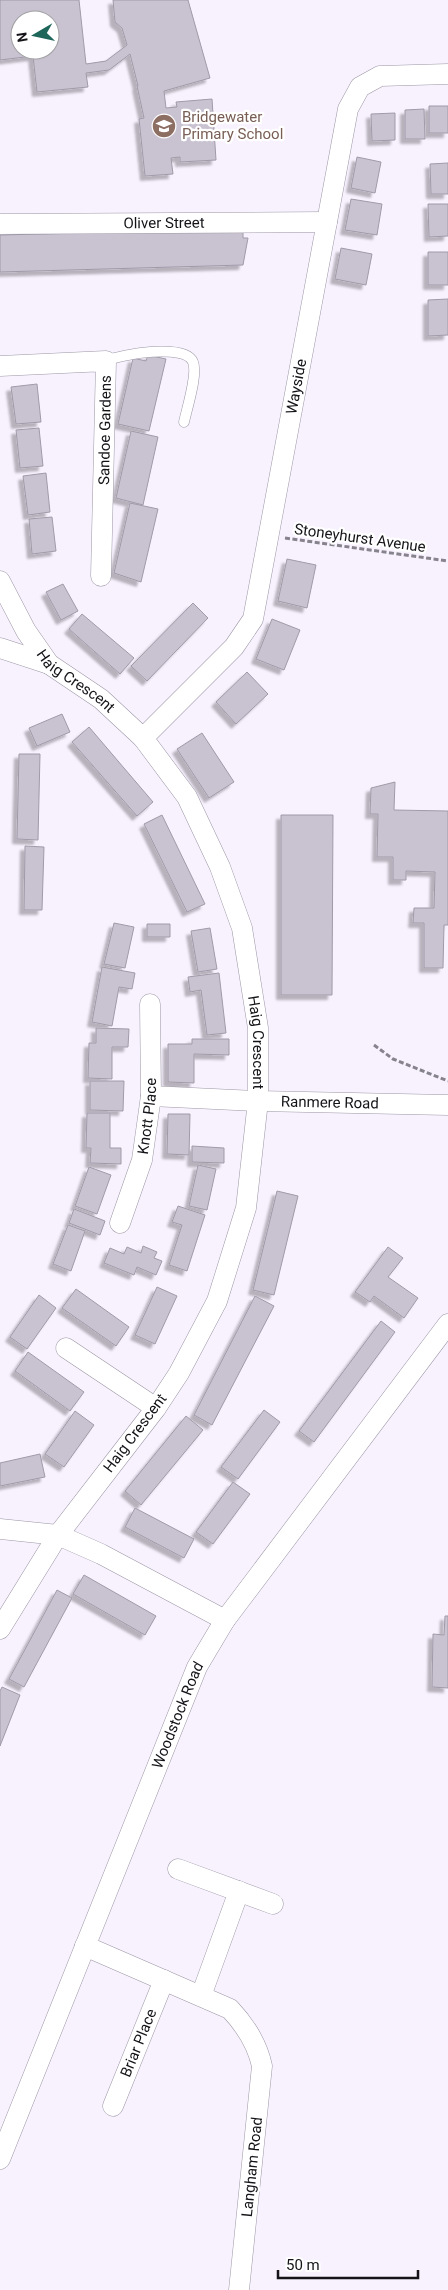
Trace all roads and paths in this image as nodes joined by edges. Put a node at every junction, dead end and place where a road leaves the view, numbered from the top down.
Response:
1 (448, 74) edge
2 (327, 222) junction
3 (0, 224) edge
4 (106, 361) junction
5 (0, 366) edge
6 (184, 422) dead end
7 (270, 536) junction
8 (448, 562) edge
9 (101, 576) dead end
10 (0, 581) edge
11 (0, 648) edge
12 (49, 664) junction
13 (143, 738) junction
14 (150, 1004) dead end
15 (374, 1045) dead end
16 (448, 1081) edge
17 (151, 1096) junction
18 (258, 1101) junction
19 (448, 1105) edge
20 (120, 1223) dead end
21 (448, 1324) edge
22 (66, 1348) dead end
23 (156, 1408) junction
24 (0, 1529) edge
25 (58, 1535) junction
26 (225, 1620) junction
27 (0, 1629) edge
28 (178, 1869) dead end
29 (239, 1891) junction
30 (274, 1904) dead end
31 (85, 1946) junction
32 (164, 1980) junction
33 (201, 1996) junction
34 (113, 2106) dead end
35 (0, 2159) edge
36 (239, 2290) edge

1 - 2 street, Wayside
2 - 3 street, Oliver Street
2 - 7 street, Wayside
4 - 5 street, Sandoe Gardens
4 - 6 lane
4 - 9 street, Sandoe Gardens
7 - 8 path, Stoneyhurst Avenue
7 - 13 street, Wayside
10 - 12 street, Haig Crescent
11 - 12 street
12 - 13 street, Haig Crescent
13 - 18 street, Haig Crescent
14 - 17 street, Knott Place
15 - 16 path
17 - 18 street, Ranmere Road
17 - 20 street, Knott Place
18 - 19 street, Ranmere Road
18 - 23 street, Haig Crescent
21 - 26 street, Woodstock Road
22 - 23 street
23 - 25 street, Haig Crescent
24 - 25 street
25 - 26 street
25 - 27 street, Haig Crescent
26 - 31 street, Woodstock Road
28 - 29 street
29 - 30 street
29 - 33 street
31 - 32 street, Langham Road
31 - 35 street, Woodstock Road
32 - 33 street, Langham Road
32 - 34 street, Briar Place
33 - 36 street, Langham Road

